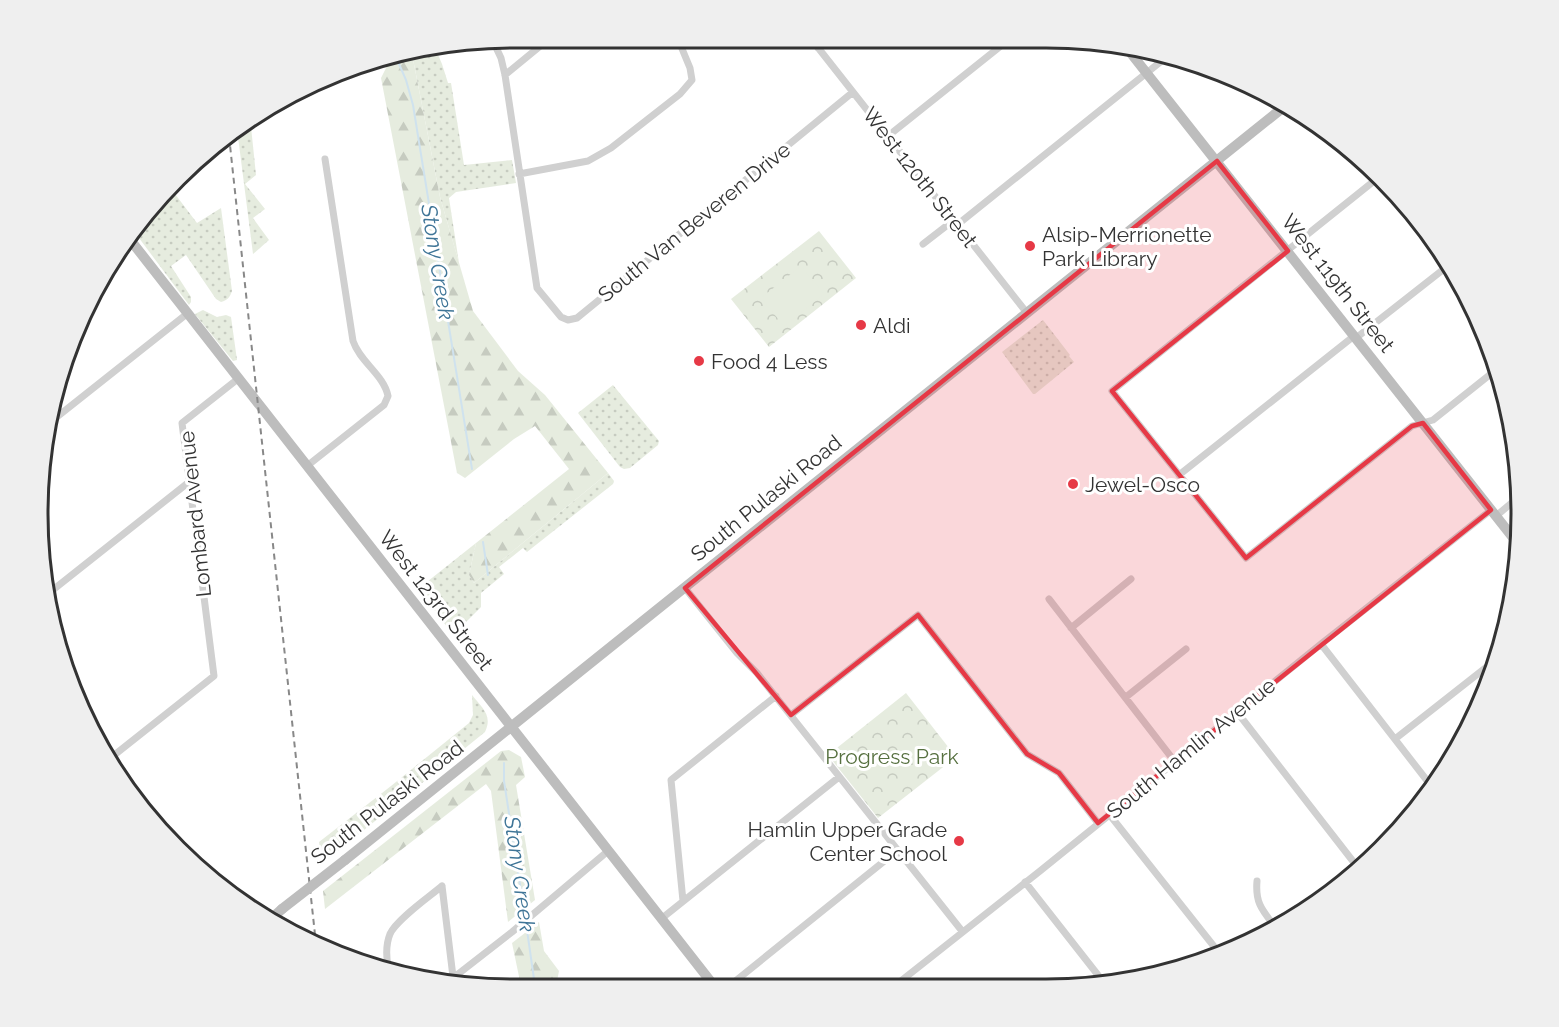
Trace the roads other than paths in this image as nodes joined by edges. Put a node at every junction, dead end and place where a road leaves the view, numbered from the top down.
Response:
1 (538, 48) edge
2 (682, 48) edge
3 (818, 48) edge
4 (998, 48) edge
5 (497, 49) edge
6 (1133, 57) edge
7 (1160, 62) edge
8 (1146, 73) junction
9 (505, 75) junction
10 (853, 92) junction
11 (1279, 111) edge
12 (888, 136) junction
13 (325, 159) dead end
14 (1217, 161) junction
15 (519, 174) junction
16 (1373, 182) edge
17 (956, 222) junction
18 (134, 244) edge
19 (923, 244) dead end
20 (1288, 251) junction
21 (1442, 270) edge
22 (188, 313) junction
23 (1027, 313) junction
24 (1355, 337) junction
25 (1489, 375) edge
26 (239, 378) junction
27 (59, 415) edge
28 (1423, 423) junction
29 (307, 466) junction
30 (1179, 475) junction
31 (189, 482) junction
32 (1511, 502) edge
33 (1494, 513) junction
34 (1510, 534) edge
35 (1131, 579) dead end
36 (686, 588) junction
37 (54, 589) edge
38 (1049, 599) dead end
39 (1071, 627) junction
40 (1321, 644) junction
41 (1186, 649) dead end
42 (1484, 669) edge
43 (776, 696) junction
44 (1126, 697) junction
45 (1237, 712) junction
46 (791, 715) junction
47 (511, 728) junction
48 (1395, 739) junction
49 (115, 754) edge
50 (1175, 762) junction
51 (839, 777) junction
52 (1427, 780) edge
53 (1109, 814) junction
54 (1098, 823) junction
55 (898, 850) junction
56 (608, 851) junction
57 (1353, 862) edge
58 (1257, 881) dead end
59 (1025, 882) junction
60 (683, 901) junction
61 (276, 914) edge
62 (662, 919) junction
63 (1271, 921) edge
64 (962, 931) junction
65 (1215, 947) edge
66 (387, 961) edge
67 (452, 975) edge
68 (460, 976) edge
69 (1099, 976) edge
70 (709, 979) edge
71 (738, 979) edge
72 (903, 979) edge

1 - 9 street
2 - 15 street
3 - 10 street, West 120th Street
4 - 12 street
5 - 9 street
6 - 8 street, West 119th Street
7 - 8 street
8 - 14 street, West 119th Street
8 - 17 street
9 - 15 street
10 - 12 street, West 120th Street
10 - 15 street, South Van Beveren Drive
11 - 14 street, South Pulaski Road
12 - 17 street, West 120th Street
13 - 29 street
14 - 20 street, West 119th Street
14 - 23 street, South Pulaski Road
16 - 20 street
17 - 19 street
17 - 23 street, West 120th Street
18 - 22 street, West 123rd Street
20 - 24 street, West 119th Street
20 - 30 street
21 - 24 street
22 - 26 street, West 123rd Street
22 - 27 street
23 - 36 street, South Pulaski Road
24 - 28 street, West 119th Street
24 - 30 street
25 - 28 street
26 - 29 street, West 123rd Street
26 - 31 street, Lombard Avenue
28 - 30 street
28 - 33 street, West 119th Street
29 - 47 street, West 123rd Street
31 - 37 street
31 - 49 street, Lombard Avenue
32 - 33 street, South Hamlin Avenue
33 - 34 street, West 119th Street
33 - 40 street, South Hamlin Avenue
35 - 39 street
36 - 43 street
36 - 47 street, South Pulaski Road
38 - 39 street
39 - 44 street
40 - 45 street, South Hamlin Avenue
40 - 48 street
41 - 44 street
42 - 48 street
43 - 46 street
43 - 60 street
44 - 50 street
45 - 50 street, South Hamlin Avenue
45 - 57 street
46 - 51 street
46 - 54 street
47 - 56 street, West 123rd Street
47 - 61 street, South Pulaski Road, bridge
48 - 52 street
50 - 53 street, South Hamlin Avenue
51 - 55 street
51 - 60 street
53 - 54 street, South Hamlin Avenue
53 - 65 street
54 - 59 street, South Hamlin Avenue
55 - 64 street
55 - 71 street
56 - 62 street, West 123rd Street
56 - 68 street
58 - 63 street
59 - 64 street, South Hamlin Avenue
59 - 69 street
60 - 62 street
62 - 70 street, West 123rd Street
64 - 72 street, South Hamlin Avenue
66 - 67 street

